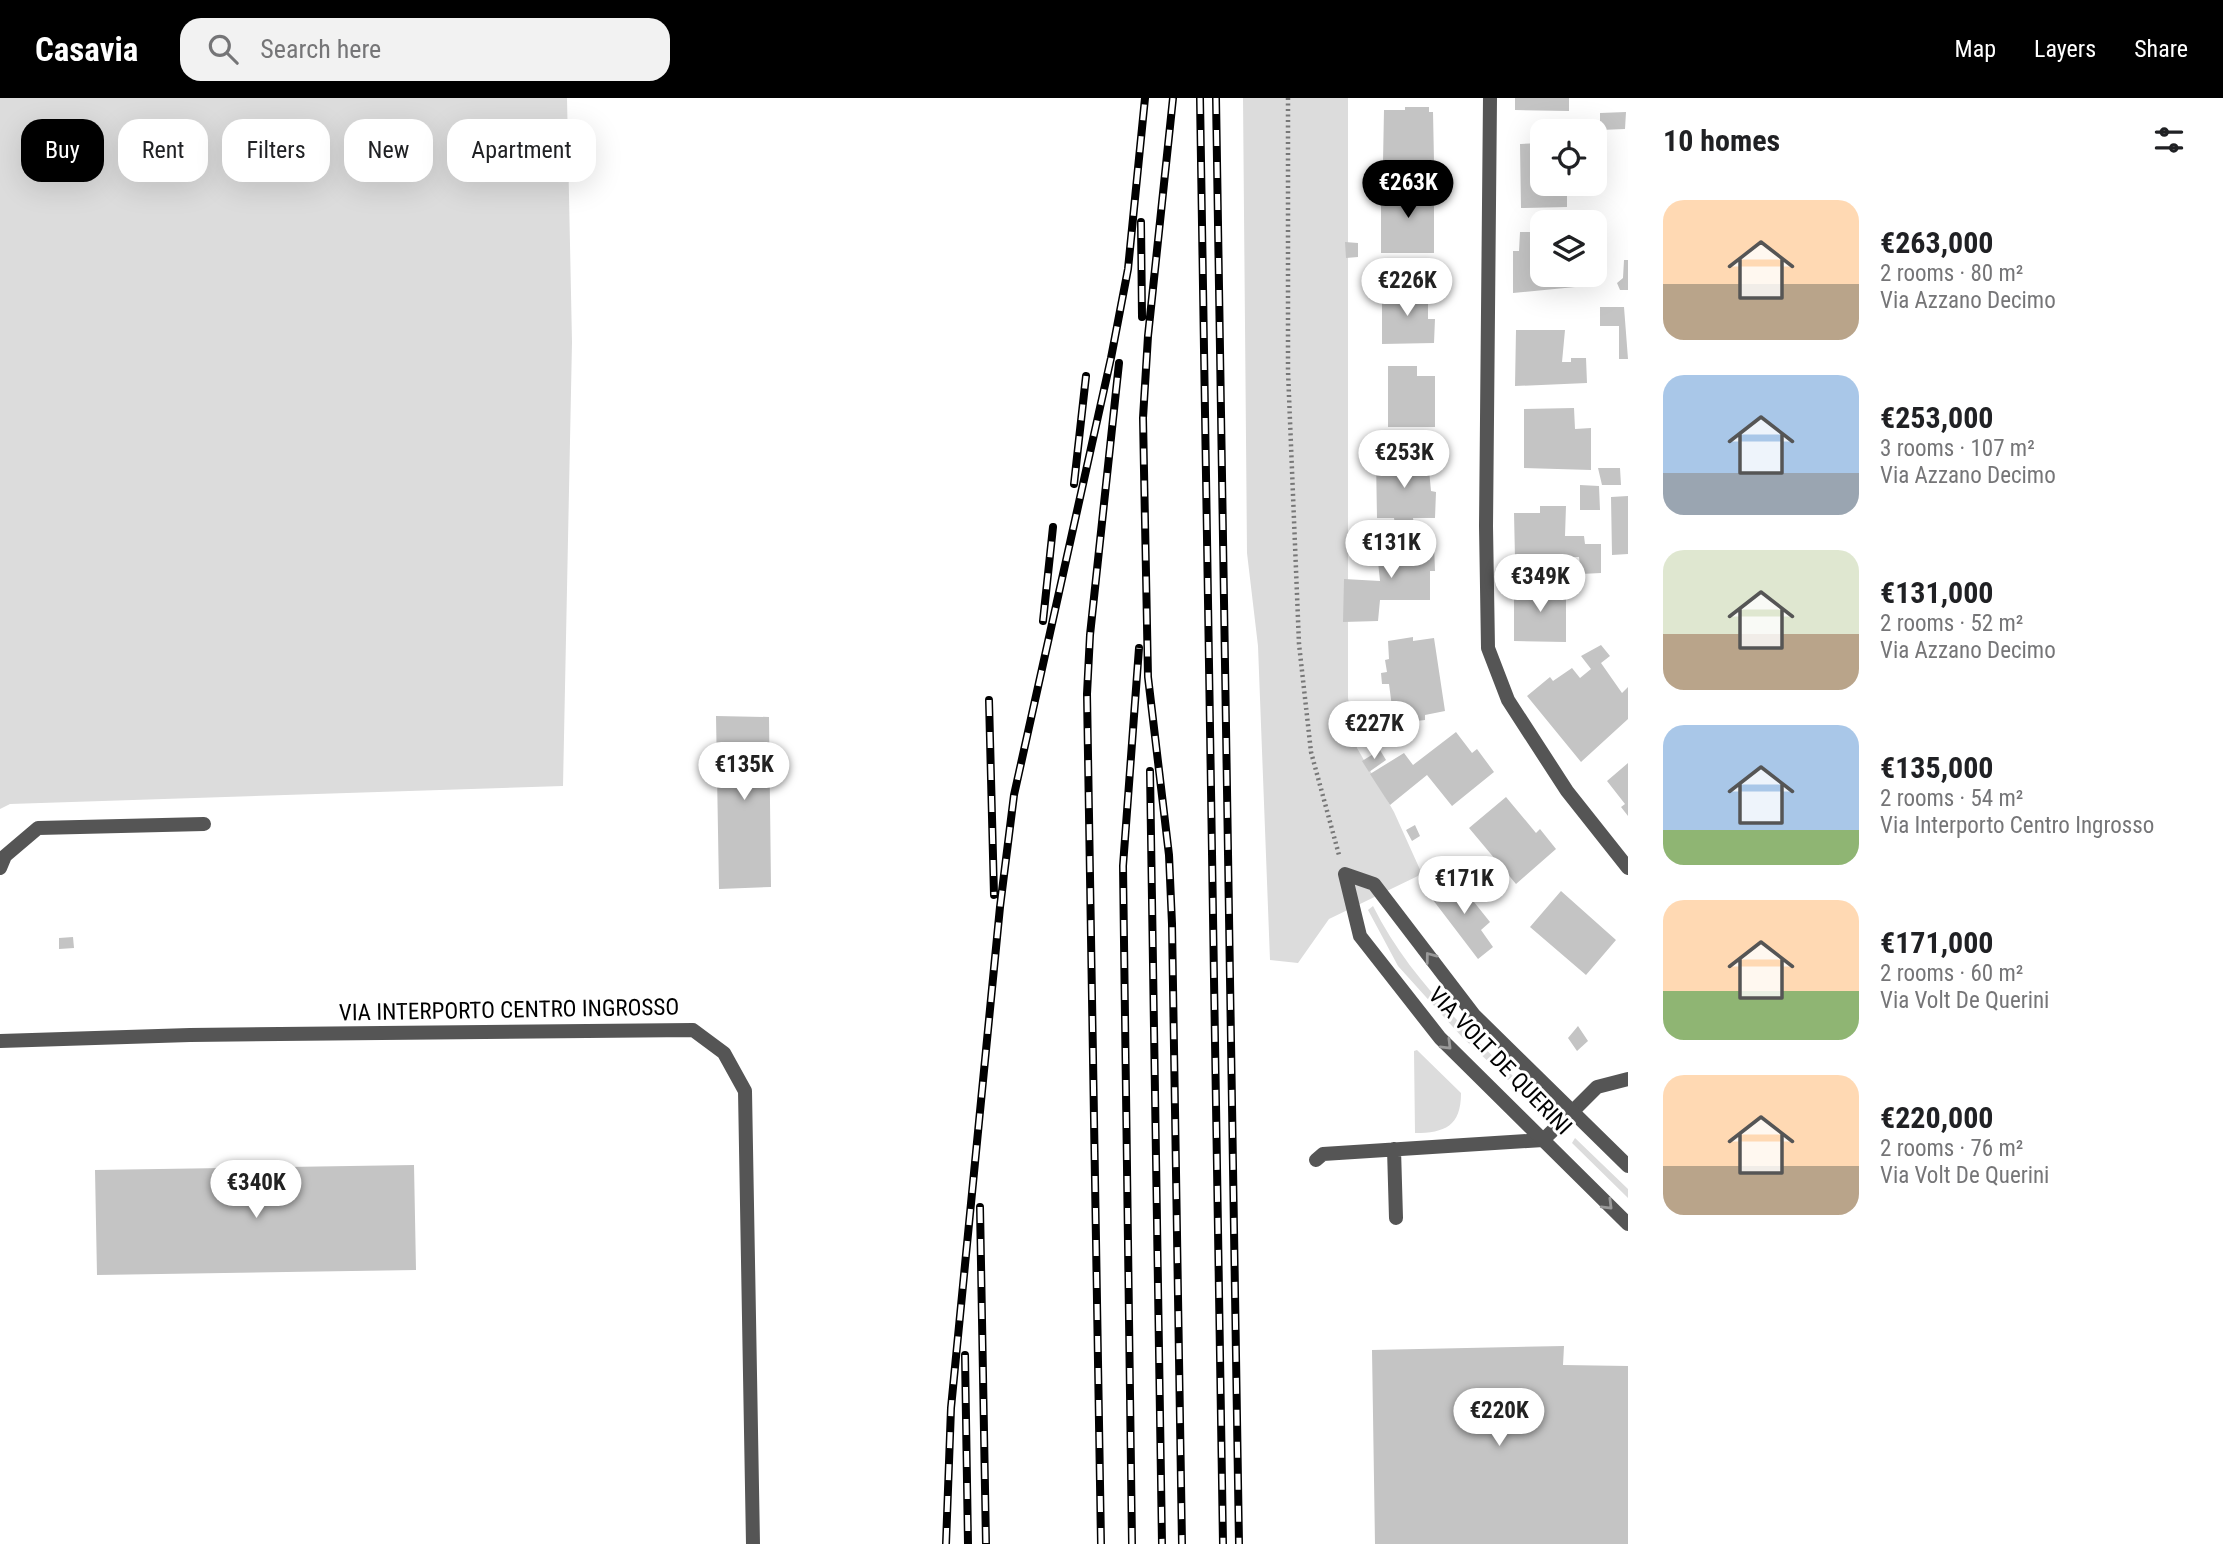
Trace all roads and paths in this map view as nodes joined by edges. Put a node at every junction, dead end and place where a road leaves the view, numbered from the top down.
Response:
1 (1288, 98) edge
2 (1490, 98) edge
3 (204, 824) dead end
4 (0, 868) edge
5 (1628, 868) edge
6 (1345, 874) junction
7 (0, 1041) edge
8 (1628, 1079) edge
9 (1572, 1112) junction
10 (1543, 1140) junction
11 (1394, 1149) junction
12 (1316, 1160) dead end
13 (1628, 1166) edge
14 (1396, 1218) dead end
15 (1628, 1224) edge
16 (753, 1544) edge

1 - 6 path
2 - 5 street
3 - 4 street
9 -> 6 street, VIA VOLT DE QUERINI
6 -> 10 street, VIA VOLT DE QUERINI
7 - 16 street, VIA INTERPORTO CENTRO INGROSSO
8 - 9 street, VIA VOLT DE QUERINI
9 - 10 street
9 - 13 street, VIA VOLT DE QUERINI
10 - 11 street
10 -> 15 street, VIA VOLT DE QUERINI
11 - 12 street
11 - 14 street

